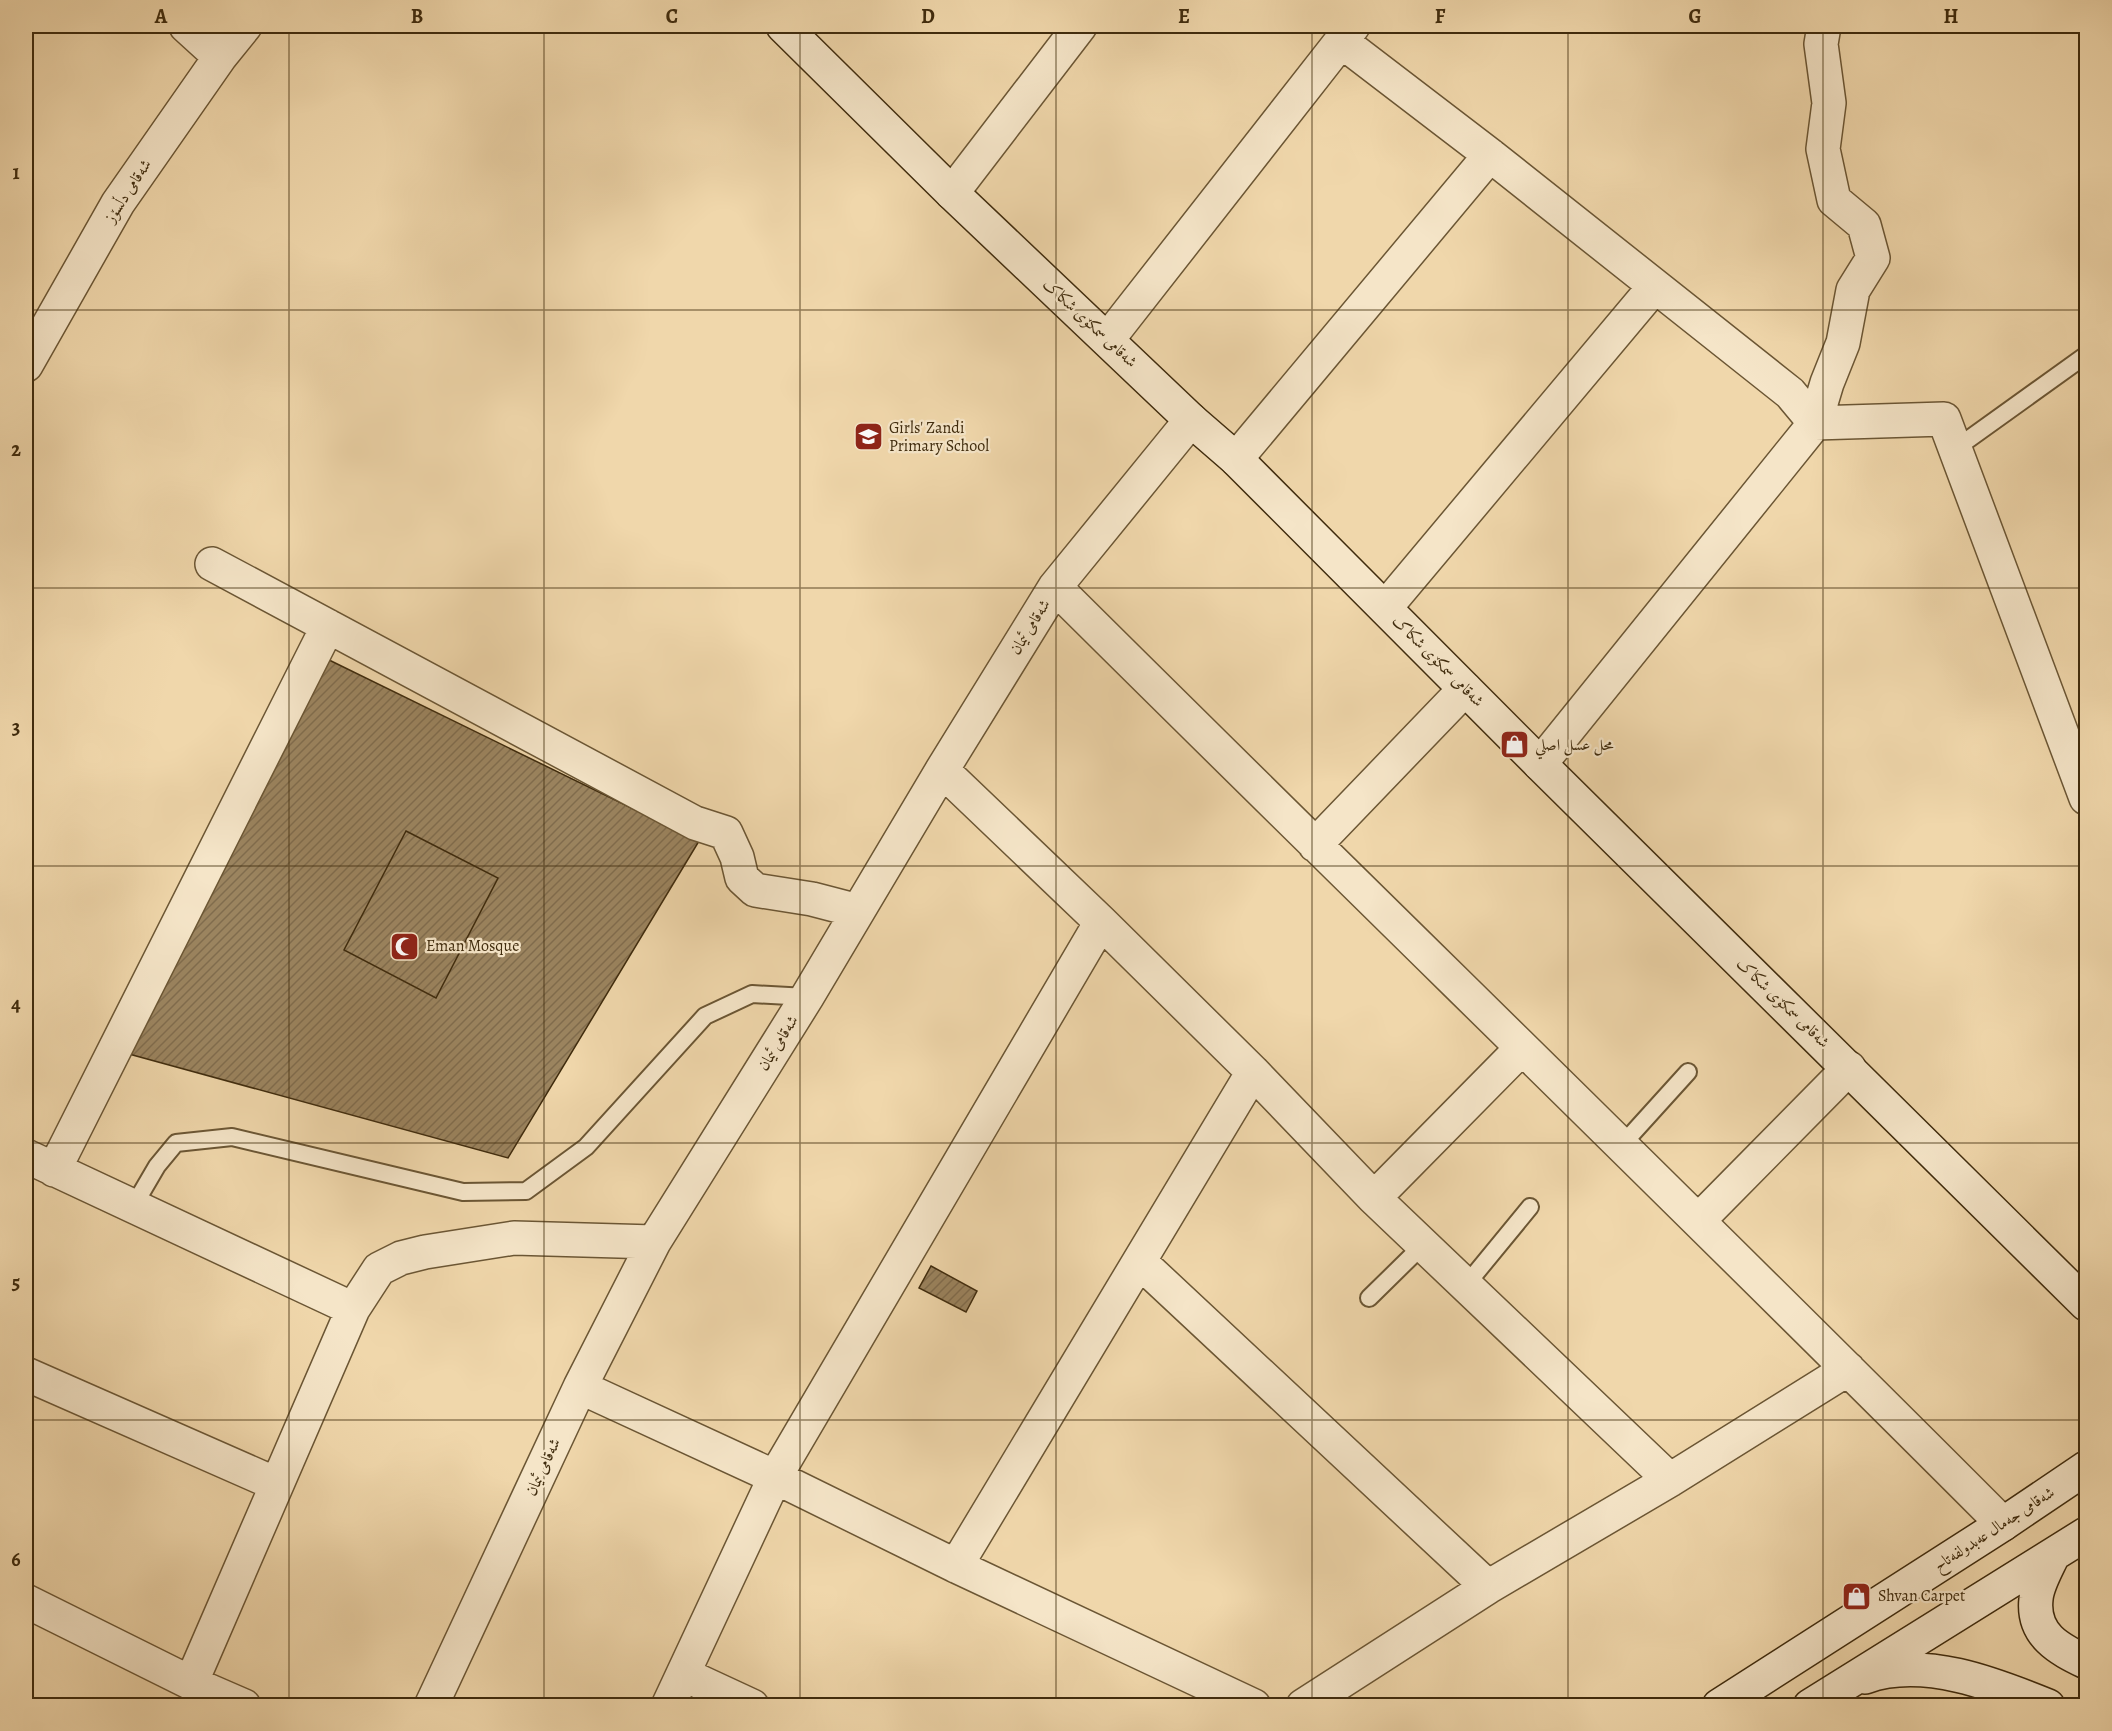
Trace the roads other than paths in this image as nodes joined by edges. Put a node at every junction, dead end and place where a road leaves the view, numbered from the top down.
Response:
1 (186, 26) edge
2 (245, 26) edge
3 (783, 26) edge
4 (1080, 26) edge
5 (1824, 26) edge
6 (1347, 33) edge
7 (220, 57) junction
8 (1490, 155) junction
9 (952, 193) junction
10 (1655, 286) junction
11 (1108, 339) junction
12 (2086, 355) edge
13 (26, 365) edge
14 (1191, 420) junction
15 (1815, 423) junction
16 (1955, 449) junction
17 (1236, 459) junction
18 (212, 564) dead end
19 (1055, 587) junction
20 (1385, 608) junction
21 (328, 626) junction
22 (1465, 689) junction
23 (1540, 764) junction
24 (942, 770) junction
25 (2086, 798) edge
26 (1315, 845) junction
27 (858, 911) junction
28 (1101, 922) junction
29 (807, 997) junction
30 (1521, 1049) junction
31 (1849, 1068) junction
32 (1253, 1072) junction
33 (1688, 1072) dead end
34 (1621, 1146) junction
35 (40, 1163) edge
36 (1374, 1198) junction
37 (134, 1206) junction
38 (1530, 1207) dead end
39 (1698, 1221) junction
40 (654, 1242) junction
41 (1423, 1245) junction
42 (1140, 1262) junction
43 (1466, 1286) junction
44 (1369, 1298) dead end
45 (2086, 1304) edge
46 (353, 1309) junction
47 (1848, 1369) junction
48 (26, 1374) edge
49 (580, 1387) junction
50 (2086, 1468) edge
51 (776, 1478) junction
52 (1670, 1480) junction
53 (276, 1484) junction
54 (2003, 1524) junction
55 (2086, 1534) edge
56 (2053, 1555) junction
57 (956, 1566) junction
58 (1488, 1587) junction
59 (26, 1601) edge
60 (2086, 1662) edge
61 (683, 1674) junction
62 (191, 1683) junction
63 (1843, 1684) junction
64 (244, 1706) edge
65 (431, 1706) edge
66 (668, 1706) edge
67 (752, 1706) edge
68 (1254, 1706) edge
69 (1303, 1706) edge
70 (1719, 1706) edge
71 (1810, 1706) edge
72 (2048, 1706) edge

1 - 7 street
2 - 7 street, شەقامی دڵسۆز
3 - 9 street, شەقامی سمکۆی شکاک
4 - 9 street
5 - 15 street
6 - 8 street
6 - 11 street
7 - 13 street, شەقامی دڵسۆز
8 - 10 street
8 - 17 street
9 - 11 street, شەقامی سمکۆی شکاک
10 - 15 street
10 - 20 street
11 - 14 street, شەقامی سمکۆی شکاک
12 - 16 lane
14 - 17 street, شەقامی سمکۆی شکاک
14 - 19 street, شەقامی ئیمان
15 - 16 street
15 - 23 street
16 - 25 street
17 - 20 street, شەقامی سمکۆی شکاک
18 - 21 street
19 - 24 street, شەقامی ئیمان
19 - 26 street
20 - 22 street, شەقامی سمکۆی شکاک
21 - 27 street
21 - 35 street
22 - 23 street, شەقامی سمکۆی شکاک
22 - 26 street
23 - 31 street, شەقامی سمکۆی شکاک
24 - 27 street, شەقامی ئیمان
24 - 28 street
26 - 30 street
27 - 29 street, شەقامی ئیمان
28 - 32 street
28 - 51 street
29 - 37 lane
29 - 40 street, شەقامی ئیمان
30 - 34 street
30 - 36 street
31 - 39 street
31 - 45 street, شەقامی سمکۆی شکاک
32 - 36 street
32 - 42 street
33 - 34 lane
34 - 39 street
35 - 37 street
36 - 41 street
37 - 46 street
38 - 43 lane
39 - 47 street
40 - 46 street
40 - 49 street, شەقامی ئیمان
41 - 43 street
41 - 44 lane
42 - 57 street
42 - 58 street
43 - 52 street
46 - 53 street
47 - 52 street
47 - 54 street
48 - 53 street
49 - 51 street
49 - 65 street, شەقامی ئیمان
50 - 54 street, شەقامی جەمال عەبدولفەتاح
51 - 57 street
51 - 61 street
52 - 58 street
53 - 62 street
54 - 70 street, شەقامی جەمال عەبدولفەتاح
55 - 56 street
56 - 60 street
56 - 63 street
57 - 68 street
58 - 69 street
59 - 62 street
61 - 66 street
61 - 67 street
62 - 64 street
63 - 71 street
63 - 72 street

